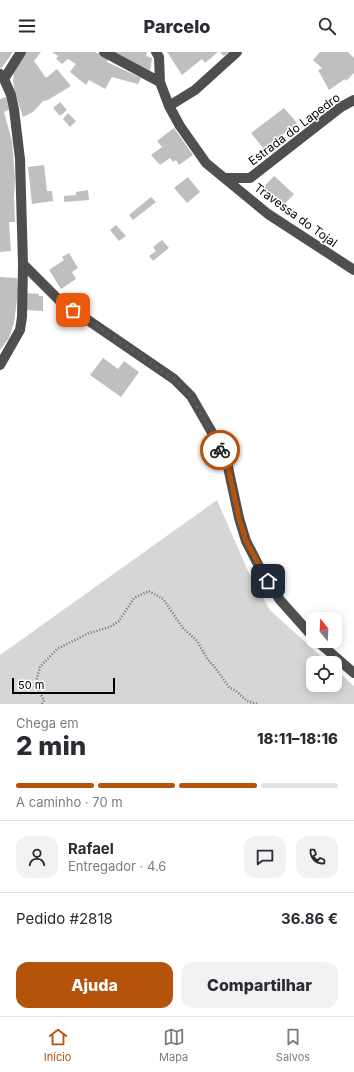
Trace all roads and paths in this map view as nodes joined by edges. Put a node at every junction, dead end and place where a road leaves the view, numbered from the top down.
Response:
1 (20, 52) edge
2 (104, 52) edge
3 (156, 52) edge
4 (237, 52) edge
5 (2, 76) edge
6 (160, 82) junction
7 (354, 100) edge
8 (169, 106) junction
9 (226, 178) junction
10 (23, 264) junction
11 (354, 270) edge
12 (0, 365) edge
13 (306, 629) edge
14 (325, 648) edge
15 (354, 673) edge
16 (42, 704) edge
17 (257, 704) edge

1 - 5 street
2 - 6 street
3 - 6 street, Travessa do Tojal
4 - 8 street
5 - 10 street
6 - 8 street, Travessa do Tojal
7 - 9 street, Estrada do Lapedro
8 - 9 street, Travessa do Tojal
9 - 11 street, Travessa do Tojal
10 - 12 street
10 - 13 street
14 - 15 street
16 - 17 path

